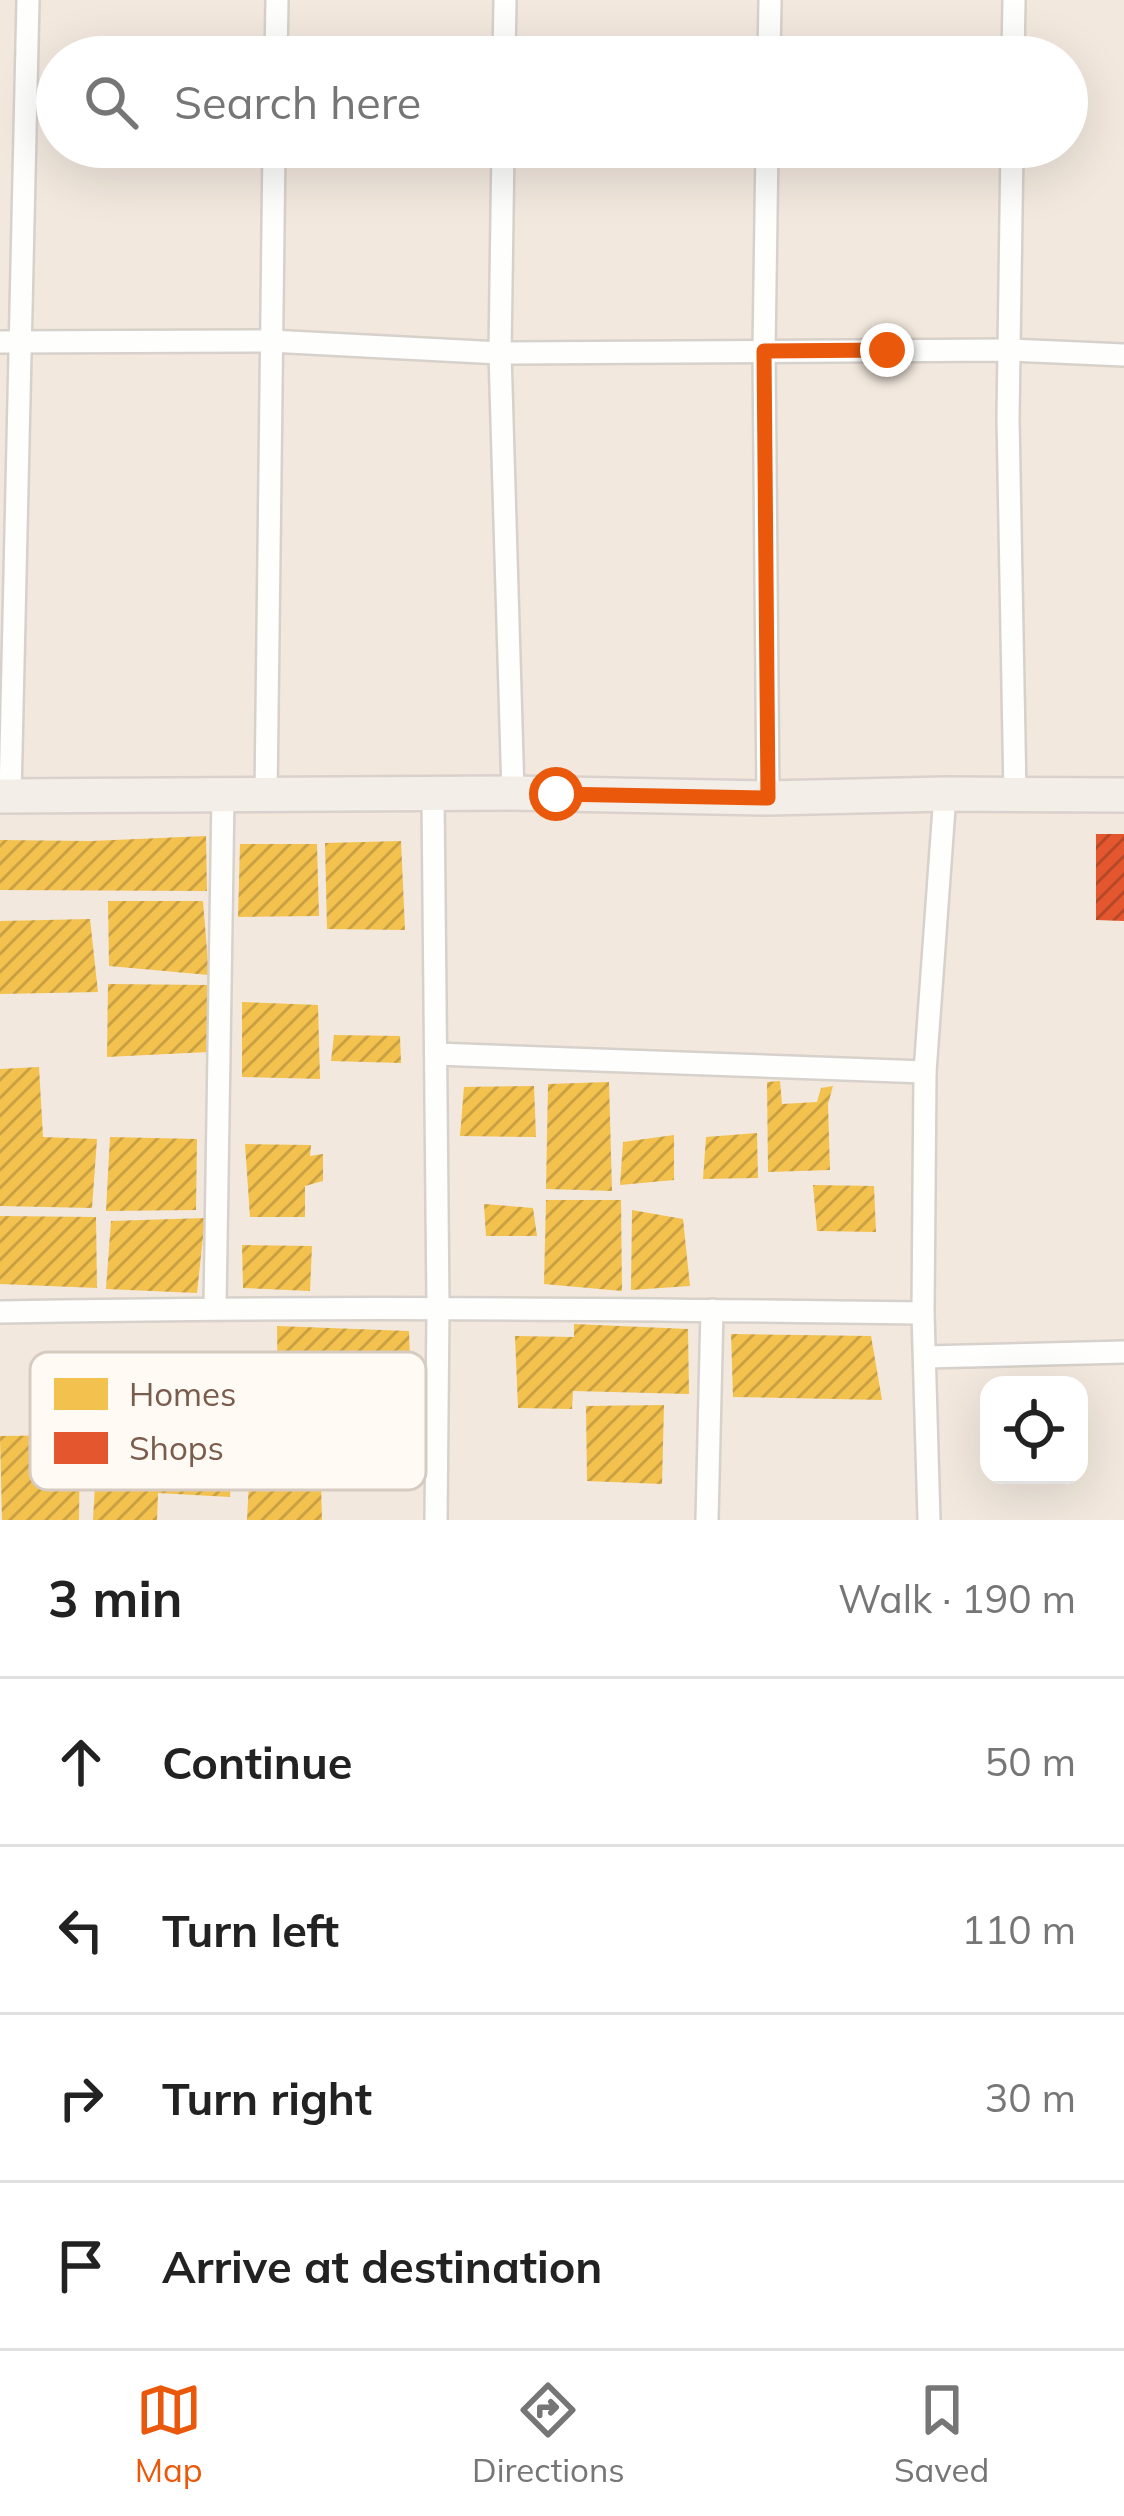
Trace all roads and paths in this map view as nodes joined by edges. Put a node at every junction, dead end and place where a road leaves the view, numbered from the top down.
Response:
1 (28, 0) edge
2 (277, 0) edge
3 (505, 0) edge
4 (770, 0) edge
5 (1014, 0) edge
6 (276, 36) edge
7 (504, 36) edge
8 (769, 36) edge
9 (1013, 36) edge
10 (274, 168) edge
11 (503, 168) edge
12 (767, 168) edge
13 (1012, 168) edge
14 (271, 341) junction
15 (10, 342) edge
16 (1010, 350) junction
17 (764, 351) junction
18 (500, 353) junction
19 (1124, 355) edge
20 (513, 793) junction
21 (433, 794) junction
22 (945, 794) junction
23 (1016, 794) junction
24 (223, 795) junction
25 (266, 795) junction
26 (1124, 795) edge
27 (5, 796) edge
28 (768, 798) junction
29 (436, 1054) junction
30 (925, 1072) junction
31 (214, 1307) junction
32 (438, 1307) junction
33 (712, 1310) junction
34 (0, 1312) edge
35 (923, 1313) junction
36 (1124, 1352) edge
37 (926, 1357) junction
38 (436, 1520) edge
39 (706, 1520) edge
40 (928, 1520) edge

1 - 15 street
2 - 6 street
3 - 7 street
4 - 8 street
5 - 9 street
10 - 14 street
11 - 18 street
12 - 17 street
13 - 16 street
14 - 15 street
14 - 18 street
14 - 25 street
15 - 27 street
16 - 17 street
16 - 19 street
16 - 23 street
17 - 18 street
17 - 28 street
18 - 20 street
20 - 21 main road
20 - 28 main road
21 - 25 main road
21 - 29 street
22 - 23 main road
22 - 28 main road
22 - 30 street
23 - 26 main road
24 - 25 main road
24 - 27 main road
24 - 31 street
29 - 30 street
29 - 32 street
30 - 35 street
31 - 32 street
31 - 34 street
32 - 33 street
32 - 38 street
33 - 35 street
33 - 39 street
35 - 37 street
36 - 37 street
37 - 40 street

